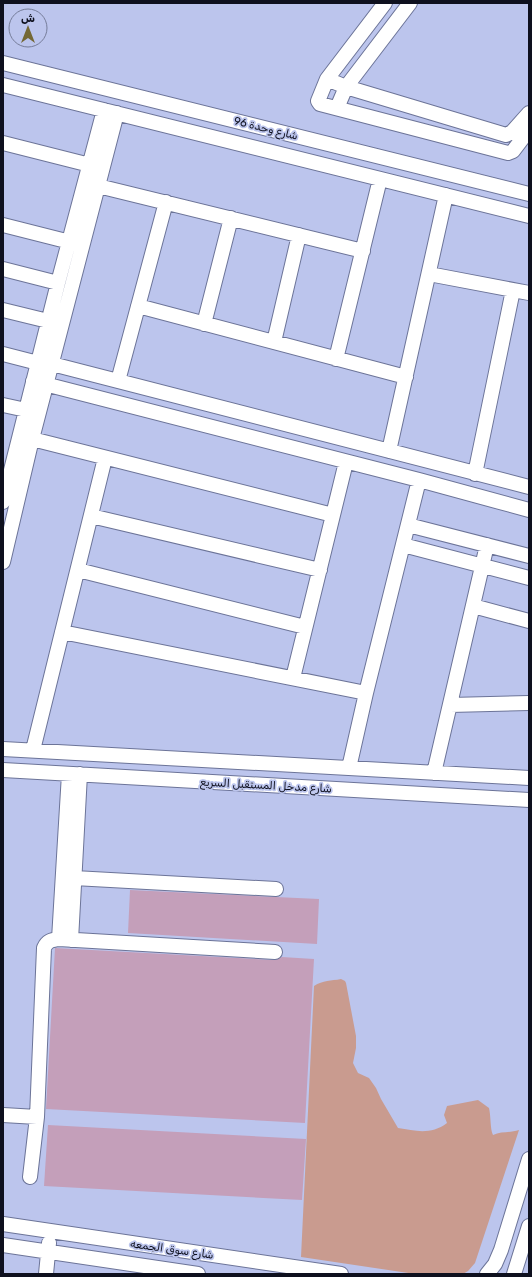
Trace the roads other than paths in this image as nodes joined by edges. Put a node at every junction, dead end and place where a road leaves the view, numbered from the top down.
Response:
1 (385, 3) edge
2 (410, 3) edge
3 (3, 62) edge
4 (327, 79) junction
5 (3, 85) edge
6 (346, 87) junction
7 (337, 108) junction
8 (111, 111) junction
9 (529, 112) edge
10 (529, 130) edge
11 (3, 143) edge
12 (339, 146) junction
13 (90, 166) junction
14 (334, 167) junction
15 (380, 179) junction
16 (98, 186) junction
17 (529, 194) edge
18 (446, 195) junction
19 (166, 202) junction
20 (529, 216) edge
21 (231, 218) junction
22 (3, 225) edge
23 (300, 235) junction
24 (69, 242) junction
25 (83, 245) junction
26 (363, 251) junction
27 (3, 269) edge
28 (429, 274) junction
29 (58, 283) junction
30 (513, 290) junction
31 (529, 293) edge
32 (138, 306) junction
33 (3, 310) edge
34 (48, 321) junction
35 (204, 324) junction
36 (274, 342) junction
37 (3, 354) edge
38 (336, 359) junction
39 (45, 364) junction
40 (406, 377) junction
41 (118, 381) junction
42 (40, 383) junction
43 (3, 405) edge
44 (26, 410) junction
45 (32, 439) junction
46 (389, 451) junction
47 (105, 458) junction
48 (346, 462) junction
49 (475, 474) junction
50 (419, 480) junction
51 (529, 488) edge
52 (3, 502) edge
53 (529, 510) edge
54 (333, 515) junction
55 (91, 516) junction
56 (408, 525) junction
57 (403, 545) junction
58 (487, 546) junction
59 (529, 556) edge
60 (3, 562) edge
61 (482, 566) junction
62 (78, 570) junction
63 (320, 570) junction
64 (529, 578) edge
65 (473, 606) junction
66 (529, 621) edge
67 (305, 627) junction
68 (62, 632) junction
69 (293, 678) junction
70 (366, 693) junction
71 (529, 703) edge
72 (450, 705) junction
73 (3, 749) edge
74 (33, 750) junction
75 (284, 765) junction
76 (349, 768) junction
77 (3, 770) edge
78 (434, 773) junction
79 (75, 774) junction
80 (529, 778) edge
81 (283, 786) junction
82 (529, 800) edge
83 (74, 878) junction
84 (276, 889) dead end
85 (65, 939) junction
86 (275, 952) dead end
87 (3, 1116) edge
88 (37, 1117) junction
89 (529, 1160) edge
90 (30, 1178) dead end
91 (3, 1224) edge
92 (529, 1226) edge
93 (50, 1231) junction
94 (3, 1245) edge
95 (48, 1252) junction
96 (290, 1271) edge
97 (46, 1274) edge
98 (198, 1274) edge
99 (341, 1274) edge
100 (486, 1274) edge
101 (514, 1274) edge

1 - 4 street
2 - 6 street
3 - 12 street, شارع وحدة 96
4 - 6 street
4 - 7 street
5 - 8 street, شارع وحدة 96
6 - 7 street
6 - 9 street
7 - 10 street
8 - 13 street
8 - 14 street, شارع وحدة 96
8 - 16 street
11 - 13 street
12 - 14 street
12 - 17 street, شارع وحدة 96
13 - 24 street
14 - 15 street, شارع وحدة 96
15 - 18 street, شارع وحدة 96
15 - 26 street
16 - 19 street
16 - 25 street
18 - 20 street, شارع وحدة 96
18 - 28 street
19 - 21 street
19 - 32 street
21 - 23 street
21 - 35 street
22 - 24 street
23 - 26 street
23 - 36 street
24 - 25 street
24 - 29 street
25 - 39 street
26 - 38 street
27 - 29 street
28 - 30 street
28 - 40 street
29 - 34 street
30 - 31 street
30 - 49 street
32 - 35 street
32 - 41 street
33 - 34 street
34 - 39 street
35 - 36 street
36 - 38 street
37 - 39 street
38 - 40 street
39 - 41 street
39 - 42 street
40 - 46 street
41 - 46 street
42 - 44 street
42 - 45 street
42 - 48 street
43 - 44 street
44 - 52 street
45 - 47 street
45 - 60 street
46 - 49 street
47 - 54 street
47 - 55 street
48 - 50 street
48 - 54 street
49 - 51 street
50 - 53 street
50 - 56 street
54 - 63 street
55 - 62 street
55 - 63 street
56 - 57 street
56 - 58 street
57 - 61 street
57 - 70 street
58 - 59 street
58 - 61 street
61 - 64 street
61 - 65 street
62 - 67 street
62 - 68 street
63 - 67 street
65 - 66 street
65 - 72 street
67 - 69 street
68 - 69 street
68 - 74 street
69 - 70 street
70 - 76 street
71 - 72 street
72 - 78 street
73 - 74 street, شارع مدخل المستقبل السريع
74 - 75 street, شارع مدخل المستقبل السريع
75 - 76 street, شارع مدخل المستقبل السريع
75 - 81 street
76 - 78 street, شارع مدخل المستقبل السريع
77 - 79 street, شارع مدخل المستقبل السريع
78 - 80 street, شارع مدخل المستقبل السريع
79 - 81 street, شارع مدخل المستقبل السريع
79 - 83 street
79 - 85 street
81 - 82 street, شارع مدخل المستقبل السريع
83 - 84 street
83 - 85 street
85 - 86 street
85 - 88 street
87 - 88 street
88 - 90 street
89 - 100 street
91 - 93 street, شارع سوق الجمعه
92 - 101 street
93 - 95 street
93 - 96 street, شارع سوق الجمعه
94 - 95 street, شارع سوق الجمعه
95 - 97 street
95 - 98 street, شارع سوق الجمعه
96 - 99 street, شارع سوق الجمعه

